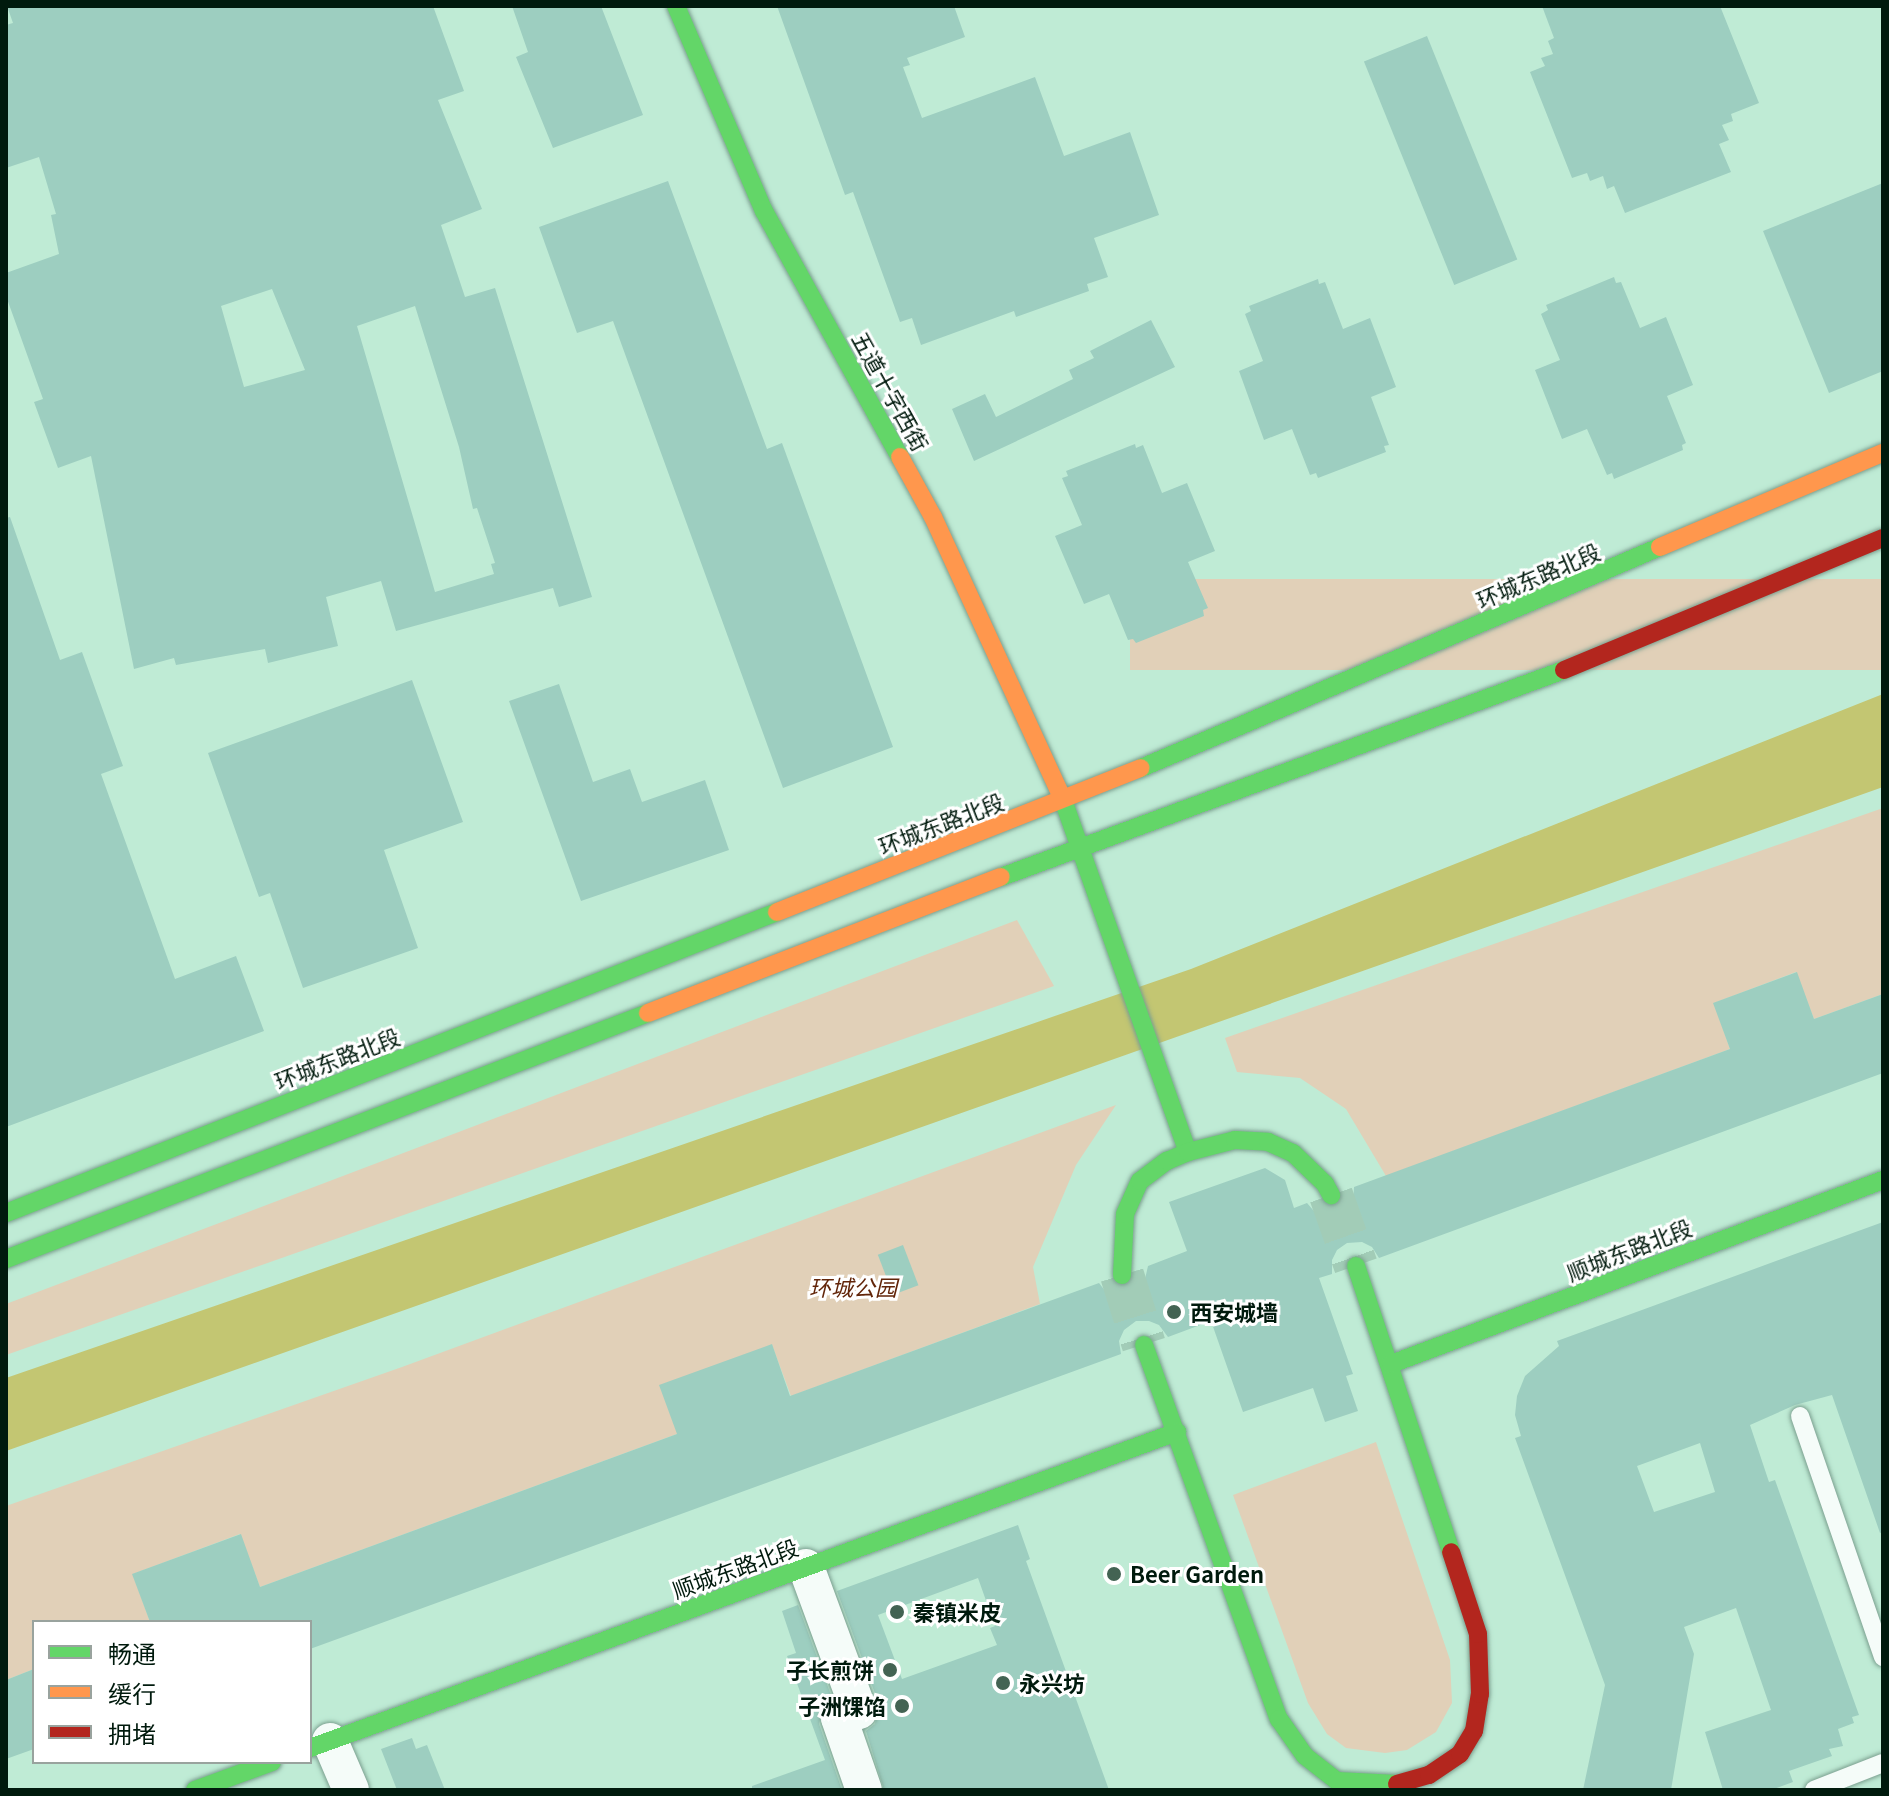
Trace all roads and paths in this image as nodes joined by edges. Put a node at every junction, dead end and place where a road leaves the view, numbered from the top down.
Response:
1 (676, 6) edge
2 (1883, 453) edge
3 (1883, 538) edge
4 (1064, 800) junction
5 (1081, 846) junction
6 (1188, 1152) junction
7 (1883, 1180) edge
8 (1331, 1195) tunnel mouth
9 (6, 1213) edge
10 (6, 1259) edge
11 (1356, 1266) tunnel mouth
12 (1122, 1275) tunnel mouth
13 (1144, 1345) tunnel mouth
14 (1391, 1364) junction
15 (1800, 1416) dead end
16 (1177, 1432) junction
17 (806, 1567) junction
18 (1883, 1657) edge
19 (320, 1744) edge
20 (1460, 1754) junction
21 (1883, 1763) edge
22 (266, 1764) edge
23 (1461, 1778) dead end
24 (1342, 1785) edge
25 (195, 1790) edge
26 (351, 1790) edge
27 (864, 1790) edge
28 (1814, 1790) edge

1 - 4 main road, 五道十字西街
2 - 4 main road, 环城东路北段
3 - 5 main road
4 - 5 main road, 五道十字西街
4 - 9 main road, 环城东路北段
5 - 6 main road, 五道十字西街
5 - 10 main road
6 - 8 main road
6 - 12 main road
7 - 14 main road, 顺城东路北段
11 - 14 main road
13 - 16 main road
14 - 20 main road
15 - 18 lane
16 - 17 main road, 顺城东路北段
16 - 24 main road
17 - 19 main road, 顺城东路北段
17 - 27 street
19 - 26 street
20 - 23 main road
20 - 24 main road
21 - 28 lane
22 - 25 main road

